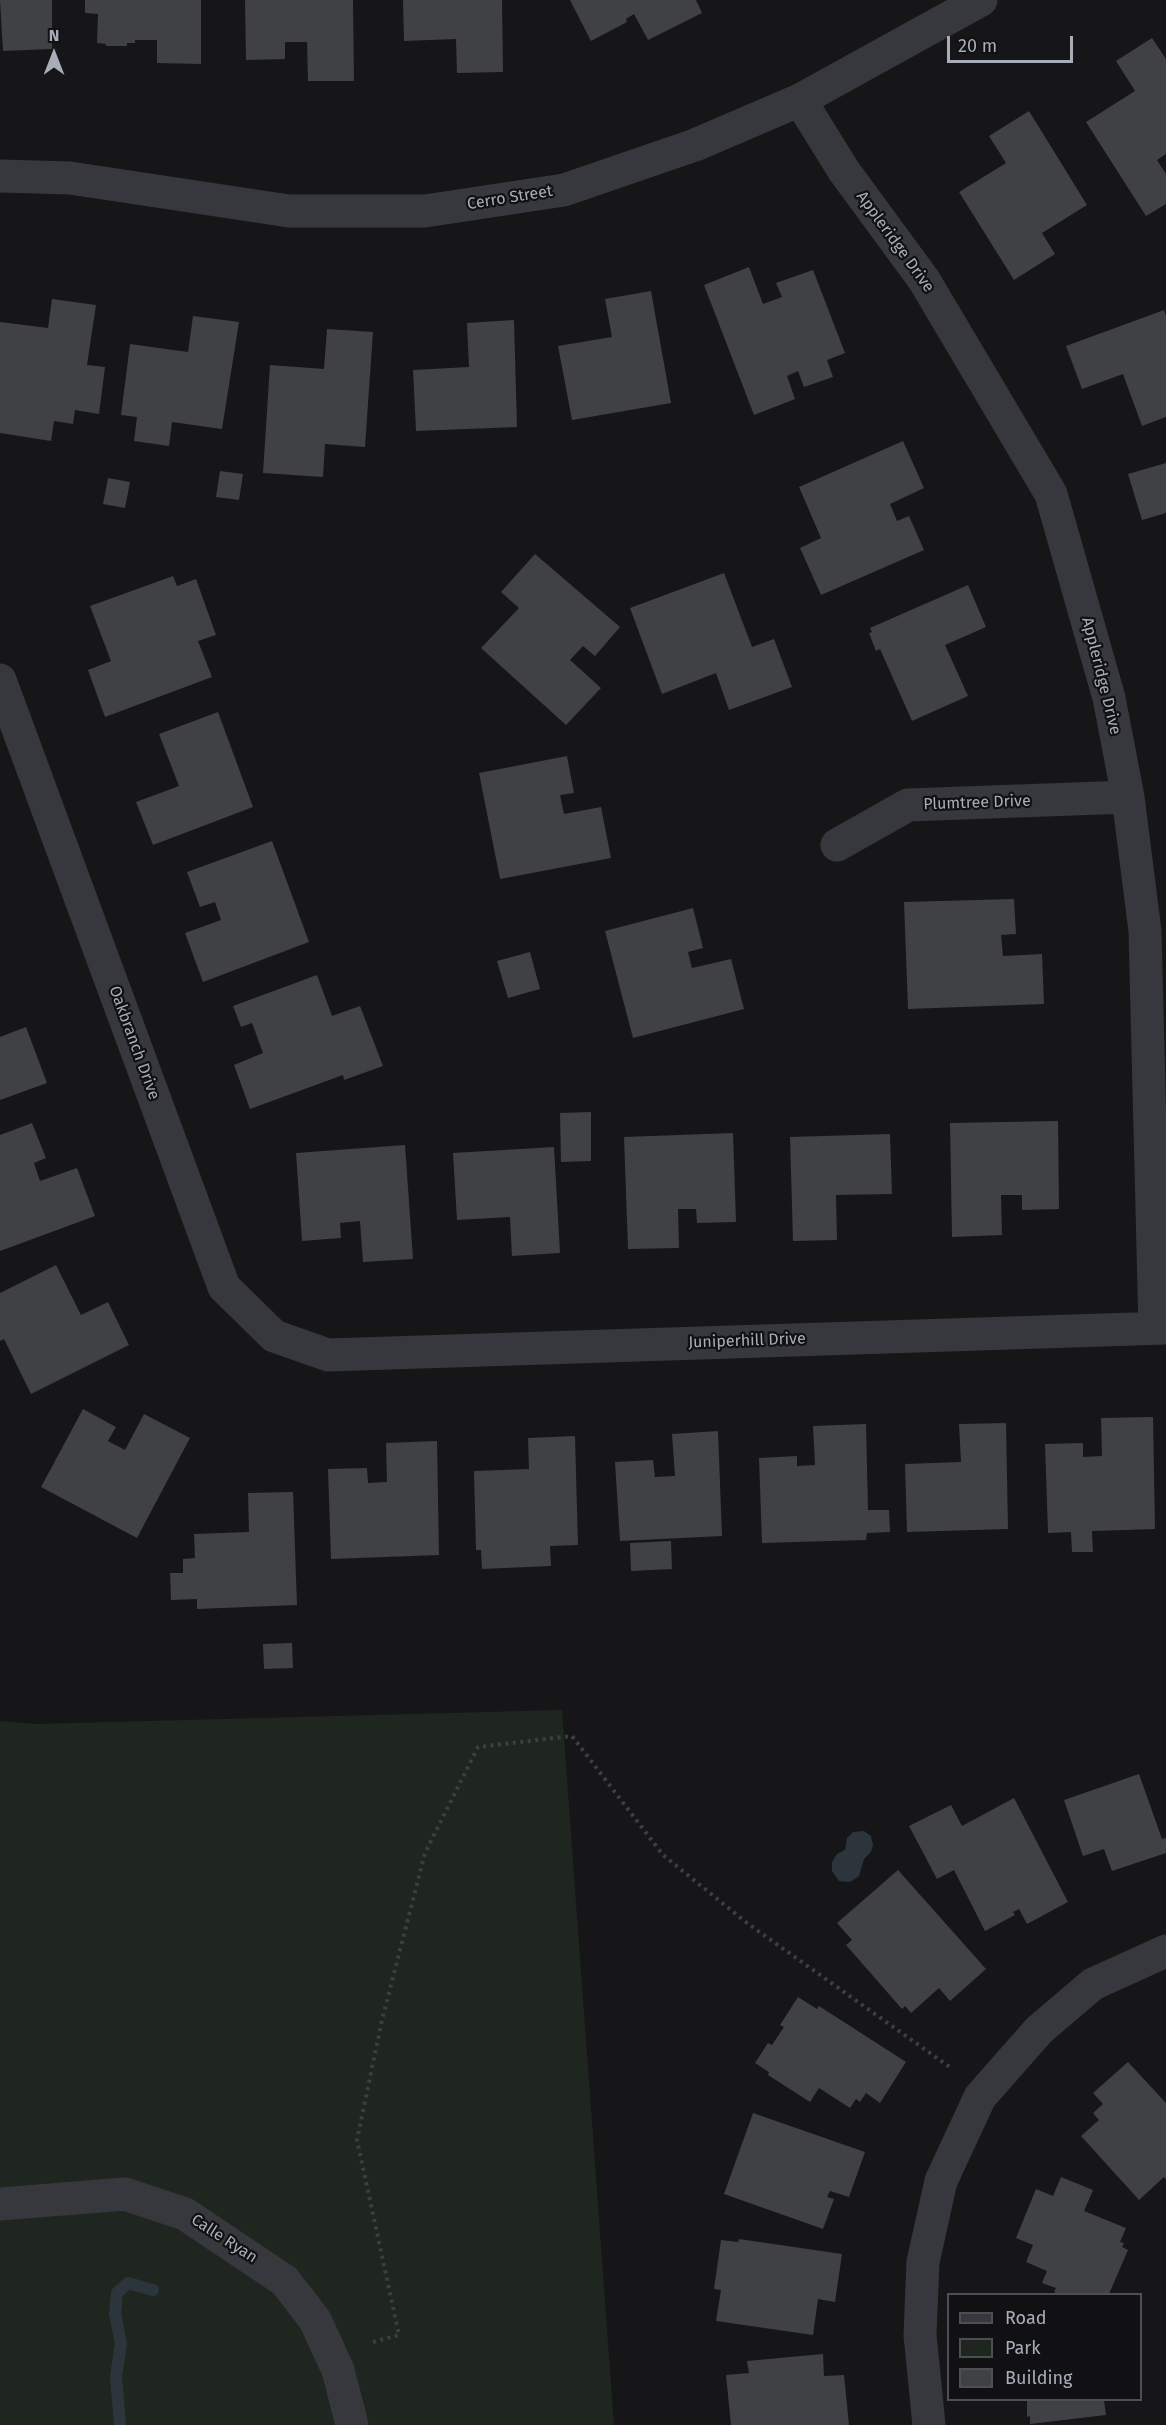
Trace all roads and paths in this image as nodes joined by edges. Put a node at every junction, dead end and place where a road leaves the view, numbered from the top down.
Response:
1 (981, 0) edge
2 (800, 100) junction
3 (0, 176) edge
4 (0, 680) edge
5 (1128, 797) junction
6 (837, 845) dead end
7 (1160, 1328) edge
8 (328, 1355) joint
9 (1166, 1951) edge
10 (951, 2068) dead end
11 (0, 2204) edge
12 (373, 2342) dead end
13 (352, 2425) edge
14 (929, 2425) edge

1 - 2 street, Cerro Street
2 - 3 street, Cerro Street
2 - 5 street, Appleridge Drive
4 - 8 street, Oakbranch Drive
5 - 6 street, Plumtree Drive
5 - 7 street, Appleridge Drive
7 - 8 street, Juniperhill Drive
9 - 14 street
10 - 12 path
11 - 13 street, Calle Ryan

